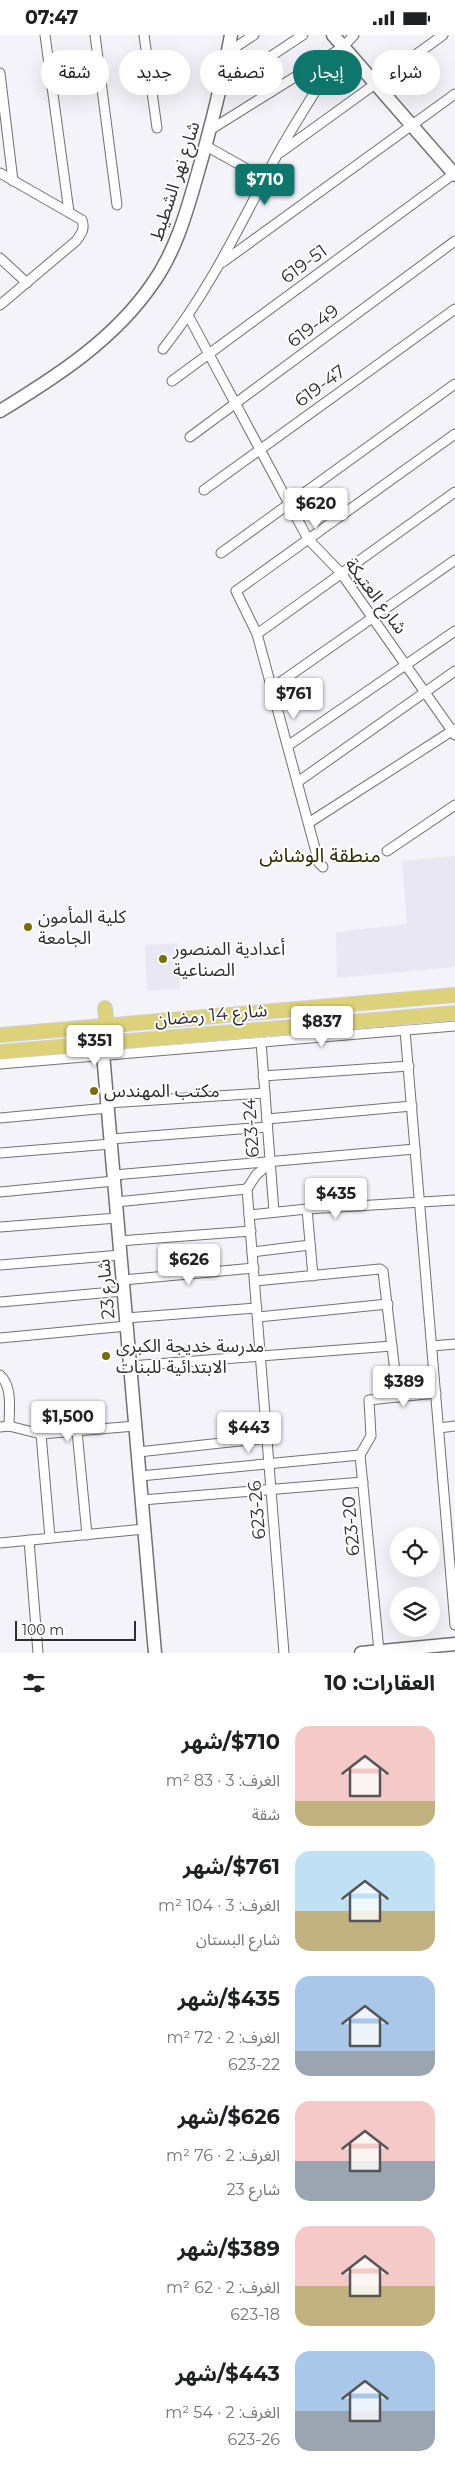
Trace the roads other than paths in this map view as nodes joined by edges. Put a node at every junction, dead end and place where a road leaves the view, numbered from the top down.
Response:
1 (45, 35) edge
2 (95, 35) edge
3 (144, 35) edge
4 (231, 35) edge
5 (254, 35) edge
6 (303, 35) edge
7 (333, 35) edge
8 (354, 35) edge
9 (443, 35) edge
10 (343, 47) junction
11 (47, 50) edge
12 (97, 50) edge
13 (228, 50) edge
14 (231, 50) edge
15 (280, 50) edge
16 (422, 50) edge
17 (0, 73) edge
18 (372, 80) edge
19 (372, 87) edge
20 (455, 94) edge
21 (53, 95) edge
22 (103, 95) edge
23 (219, 95) edge
24 (385, 95) edge
25 (411, 125) junction
26 (157, 128) dead end
27 (210, 131) junction
28 (206, 146) junction
29 (278, 155) junction
30 (0, 173) edge
31 (455, 174) edge
32 (265, 179) junction
33 (13, 181) junction
34 (117, 205) dead end
35 (69, 212) junction
36 (455, 241) edge
37 (0, 258) edge
38 (221, 263) junction
39 (27, 283) junction
40 (0, 305) edge
41 (455, 309) edge
42 (189, 317) junction
43 (163, 349) dead end
44 (210, 353) junction
45 (172, 381) dead end
46 (455, 384) edge
47 (236, 403) junction
48 (0, 411) edge
49 (455, 434) edge
50 (190, 437) dead end
51 (260, 450) junction
52 (204, 490) dead end
53 (455, 492) edge
54 (288, 505) junction
55 (308, 539) junction
56 (221, 553) dead end
57 (455, 560) edge
58 (341, 573) junction
59 (374, 617) junction
60 (455, 631) edge
61 (257, 634) junction
62 (406, 665) junction
63 (455, 671) edge
64 (272, 688) junction
65 (425, 692) junction
66 (454, 731) edge
67 (289, 745) junction
68 (299, 781) junction
69 (455, 805) edge
70 (310, 822) junction
71 (388, 851) dead end
72 (323, 867) dead end
73 (455, 995) edge
74 (105, 1008) dead end
75 (455, 1013) edge
76 (107, 1025) junction
77 (455, 1025) edge
78 (405, 1030) junction
79 (0, 1035) edge
80 (261, 1041) junction
81 (187, 1042) junction
82 (34, 1049) junction
83 (103, 1049) junction
84 (0, 1052) edge
85 (7, 1063) edge
86 (408, 1066) junction
87 (263, 1076) junction
88 (265, 1093) junction
89 (108, 1105) junction
90 (412, 1106) junction
91 (0, 1118) edge
92 (267, 1123) junction
93 (111, 1141) junction
94 (416, 1149) junction
95 (0, 1153) edge
96 (270, 1163) junction
97 (114, 1178) junction
98 (248, 1189) junction
99 (0, 1191) edge
100 (455, 1200) edge
101 (116, 1203) junction
102 (420, 1203) junction
103 (307, 1209) junction
104 (274, 1212) junction
105 (250, 1215) junction
106 (117, 1218) junction
107 (0, 1227) edge
108 (251, 1231) junction
109 (119, 1241) junction
110 (310, 1245) junction
111 (252, 1252) junction
112 (121, 1255) junction
113 (0, 1265) edge
114 (254, 1268) junction
115 (313, 1276) junction
116 (255, 1281) junction
117 (123, 1285) junction
118 (0, 1302) edge
119 (388, 1304) junction
120 (257, 1312) junction
121 (126, 1322) junction
122 (0, 1338) edge
123 (455, 1344) edge
124 (392, 1345) junction
125 (432, 1346) junction
126 (261, 1355) junction
127 (130, 1366) junction
128 (0, 1375) edge
129 (436, 1393) junction
130 (398, 1397) junction
131 (4, 1426) edge
132 (135, 1426) junction
133 (455, 1426) edge
134 (439, 1428) junction
135 (78, 1431) junction
136 (41, 1434) junction
137 (267, 1438) junction
138 (138, 1452) junction
139 (360, 1455) junction
140 (269, 1463) junction
141 (140, 1476) junction
142 (363, 1482) junction
143 (271, 1490) junction
144 (142, 1500) junction
145 (450, 1517) edge
146 (144, 1529) junction
147 (87, 1535) junction
148 (50, 1538) junction
149 (29, 1540) junction
150 (0, 1543) edge
151 (455, 1625) edge
152 (455, 1644) edge
153 (379, 1651) junction
154 (394, 1651) edge
155 (38, 1653) edge
156 (155, 1653) edge
157 (284, 1653) edge
158 (361, 1653) edge

1 - 11 street
2 - 12 street
3 - 26 street
4 - 13 street, شارع نهر الشطيط
5 - 14 street
6 - 15 street
7 - 10 street
8 - 10 street
9 - 16 street
10 - 18 street
10 - 27 street
10 - 29 street
17 - 33 street
19 - 29 street
20 - 25 street
21 - 35 street
22 - 34 street
23 - 27 street, شارع نهر الشطيط
24 - 25 street
25 - 31 street
25 - 38 street
27 - 28 street, شارع نهر الشطيط
28 - 32 street
28 - 48 street, شارع نهر الشطيط
29 - 32 street
30 - 33 street
31 - 44 street, 619-51
32 - 38 street
33 - 35 street
35 - 39 street
36 - 47 street, 619-49
37 - 39 street
38 - 42 street
39 - 40 street
41 - 51 street, 619-47
42 - 43 street
42 - 44 street, شارع العتيکة
44 - 45 street, 619-51
44 - 47 street, شارع العتيکة
46 - 54 street
47 - 50 street, 619-49
47 - 51 street, شارع العتيکة
49 - 55 street
51 - 52 street, 619-47
51 - 54 street, شارع العتيکة
53 - 58 street
54 - 55 street, شارع العتيکة
54 - 56 street
55 - 58 street, شارع العتيکة
55 - 61 street
57 - 59 street
58 - 59 street, شارع العتيکة
58 - 61 street
59 - 62 street, شارع العتيکة
59 - 64 street
60 - 62 street
61 - 64 street
62 - 65 street, شارع العتيکة
62 - 67 street
63 - 65 street
64 - 67 street
65 - 66 street, شارع العتيکة
65 - 68 street
66 - 70 street
67 - 68 street
68 - 70 street
69 - 71 street
70 - 72 street
73 - 76 main road, شارع 14 رمضان
74 - 76 main road
75 - 81 main road, شارع 14 رمضان
76 - 79 main road, شارع 14 رمضان
77 - 78 street
78 - 80 street
78 - 86 street
80 - 81 street
80 - 87 street, 623-24
81 - 83 main road, شارع 14 رمضان
82 - 83 main road, شارع 14 رمضان
82 - 84 main road, شارع 14 رمضان
82 - 85 main road
83 - 85 street
83 - 89 street, شارع 23
86 - 87 street
86 - 90 street
87 - 88 street, 623-24
88 - 89 street
88 - 92 street, 623-24
89 - 91 street
89 - 93 street, شارع 23
90 - 92 street
90 - 94 street
92 - 93 street
92 - 96 street, 623-24
93 - 95 street
93 - 97 street, شارع 23
94 - 96 street
94 - 102 street
96 - 97 street
96 - 98 street
96 - 104 street, 623-24
97 - 99 street
97 - 101 street, شارع 23
98 - 101 street
98 - 105 street, 623-26
100 - 102 street
101 - 106 street, شارع 23
102 - 103 street
102 - 125 street
103 - 104 street
103 - 110 street
104 - 105 street
105 - 108 street, 623-26
106 - 107 street
106 - 109 street, شارع 23
108 - 109 street
108 - 111 street, 623-26
109 - 112 street, شارع 23
110 - 111 street
110 - 115 street
111 - 114 street, 623-26
112 - 113 street
112 - 117 street, شارع 23
114 - 116 street, 623-26
114 - 117 street
115 - 116 street
115 - 119 street
116 - 120 street, 623-26
117 - 118 street
117 - 121 street, شارع 23
119 - 120 street
119 - 124 street
120 - 121 street
120 - 126 street, 623-26
121 - 122 street
121 - 127 street, شارع 23
123 - 125 street
124 - 126 street
124 - 130 street
125 - 129 street
126 - 127 street
126 - 137 street, 623-26
127 - 132 street, شارع 23
128 - 131 street
129 - 130 street
129 - 134 street
130 - 139 street
131 - 136 street
132 - 135 street
132 - 138 street, شارع 23
133 - 134 street
134 - 145 street
135 - 136 street
135 - 147 street
136 - 148 street
137 - 138 street
137 - 140 street, 623-26
138 - 141 street, شارع 23
139 - 140 street
139 - 142 street, 623-20
140 - 141 street
140 - 143 street, 623-26
141 - 144 street, شارع 23
142 - 143 street
142 - 153 street, 623-20
143 - 144 street
143 - 157 street, 623-26
144 - 146 street, شارع 23
145 - 151 street
146 - 147 street
146 - 156 street, شارع 23
147 - 148 street
148 - 149 street
149 - 150 street
149 - 155 street
152 - 154 street
153 - 154 street
153 - 158 street

